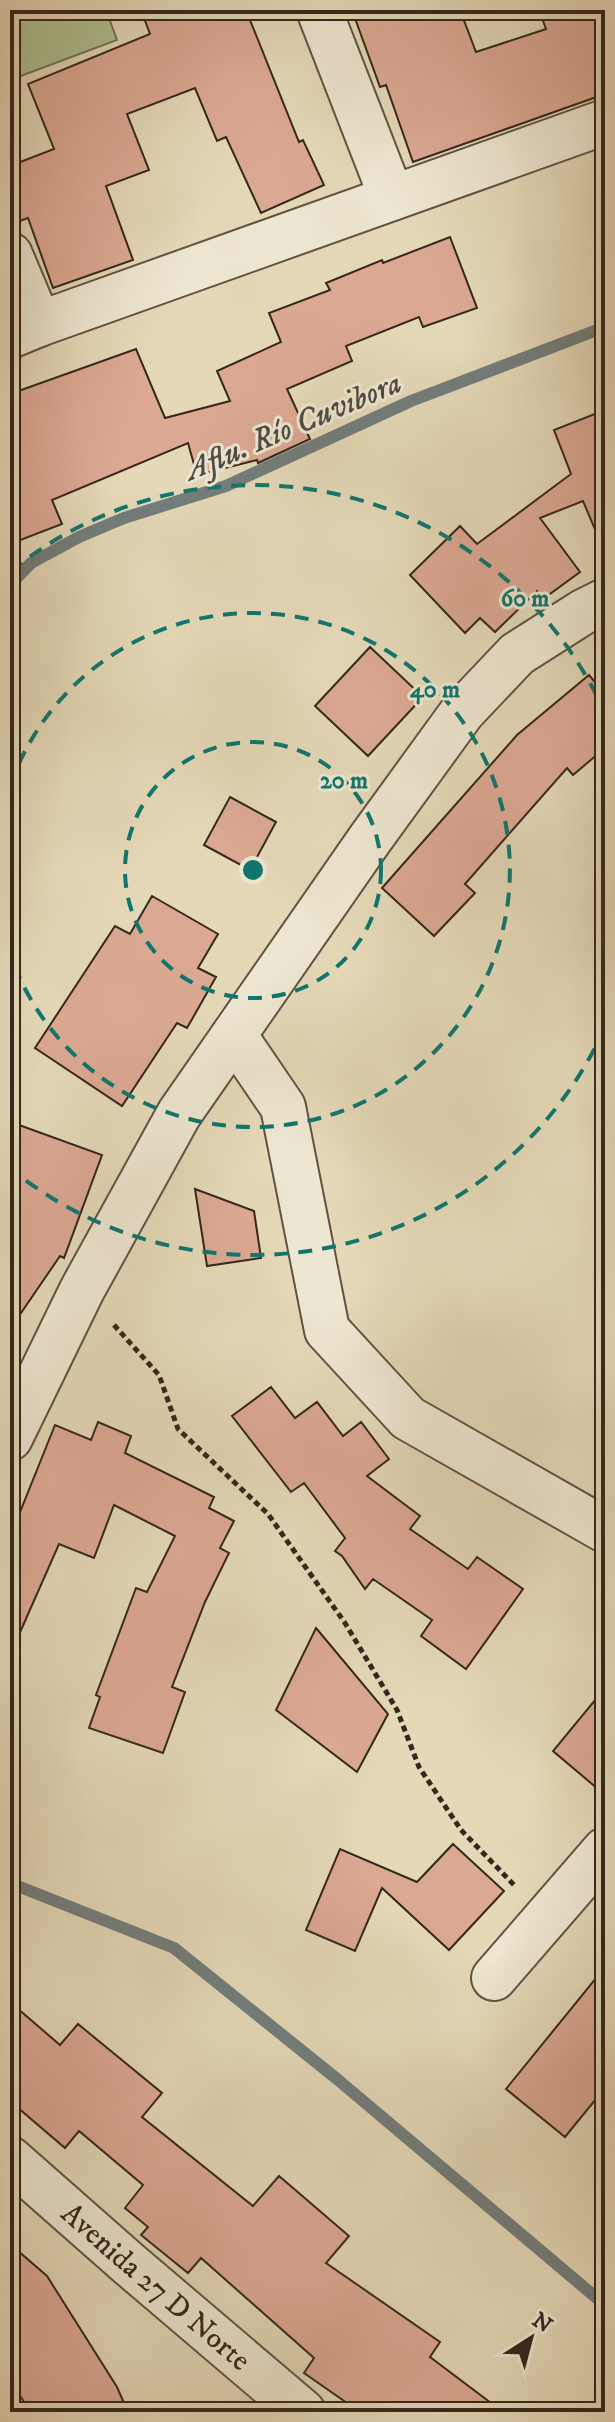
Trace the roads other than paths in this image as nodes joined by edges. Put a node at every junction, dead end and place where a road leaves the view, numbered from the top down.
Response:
1 (319, 10) edge
2 (605, 122) edge
3 (392, 198) junction
4 (10, 255) edge
5 (24, 330) edge
6 (605, 601) edge
7 (234, 1035) junction
8 (10, 1438) edge
9 (605, 1530) edge
10 (605, 1850) edge
11 (494, 1978) dead end
12 (10, 2159) edge
13 (295, 2409) edge

1 - 3 street
2 - 3 street
3 - 5 street
4 - 5 street
6 - 7 street
7 - 8 street
7 - 9 street
10 - 11 street
12 - 13 street, Avenida 27 D Norte

